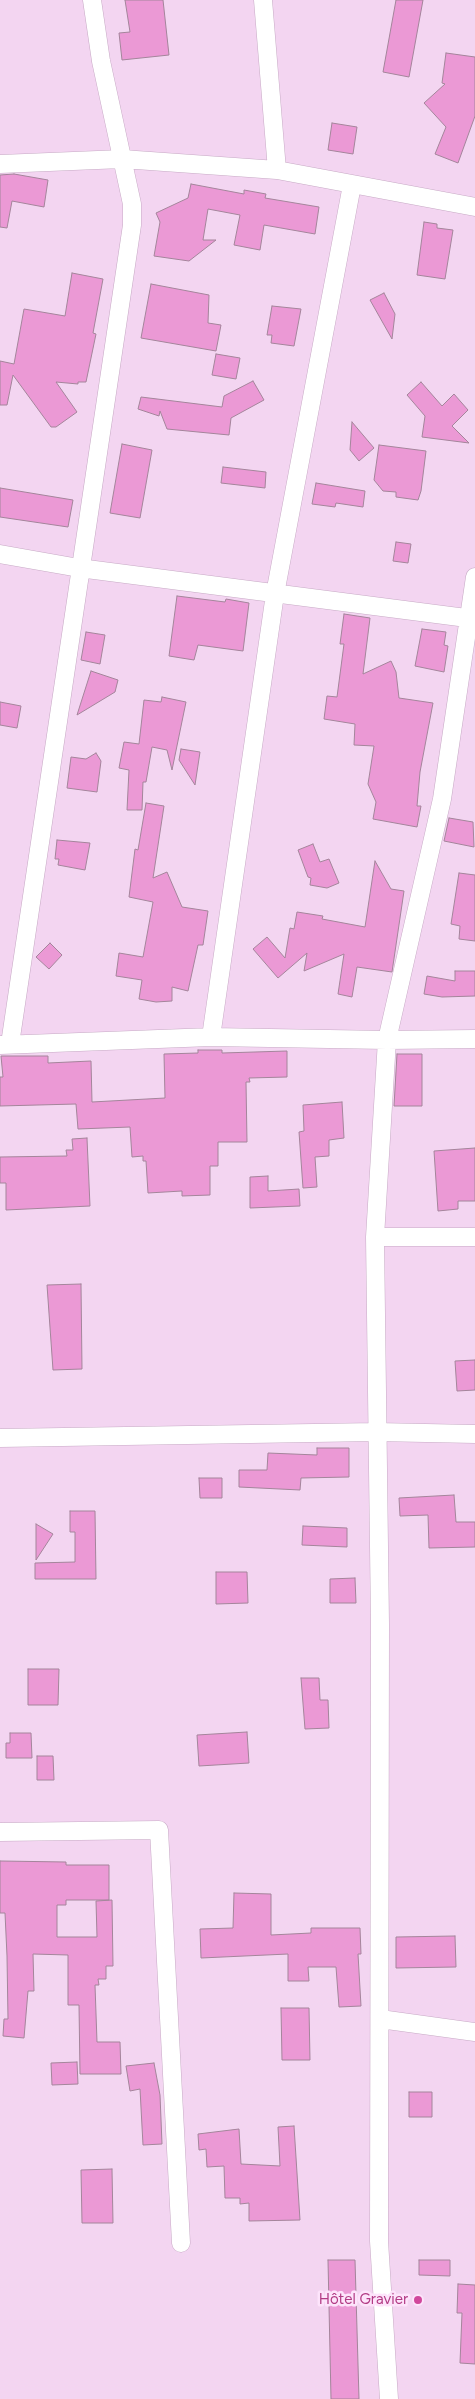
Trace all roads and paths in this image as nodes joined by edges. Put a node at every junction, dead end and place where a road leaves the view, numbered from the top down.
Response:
1 (92, 0) edge
2 (263, 0) edge
3 (122, 159) junction
4 (0, 164) edge
5 (277, 170) junction
6 (352, 185) junction
7 (475, 207) edge
8 (0, 554) edge
9 (79, 568) junction
10 (475, 578) edge
11 (275, 594) junction
12 (471, 618) edge
13 (211, 1037) junction
14 (475, 1039) edge
15 (387, 1040) junction
16 (5, 1044) edge
17 (375, 1237) junction
18 (475, 1237) edge
19 (376, 1432) junction
20 (475, 1434) edge
21 (0, 1438) edge
22 (0, 1832) edge
23 (380, 2019) junction
24 (475, 2032) edge
25 (181, 2243) dead end
26 (389, 2399) edge

1 - 3 street
2 - 5 street
3 - 4 street
3 - 5 street
3 - 9 street
5 - 6 street
6 - 7 street
6 - 11 street
8 - 9 street
9 - 11 street
9 - 16 street
10 - 12 street
11 - 12 street
11 - 13 street
12 - 15 street
13 - 15 street
13 - 16 street
14 - 15 street
15 - 17 street
17 - 18 street
17 - 19 street
19 - 20 street
19 - 21 street
19 - 23 street
22 - 25 street
23 - 24 street
23 - 26 street

